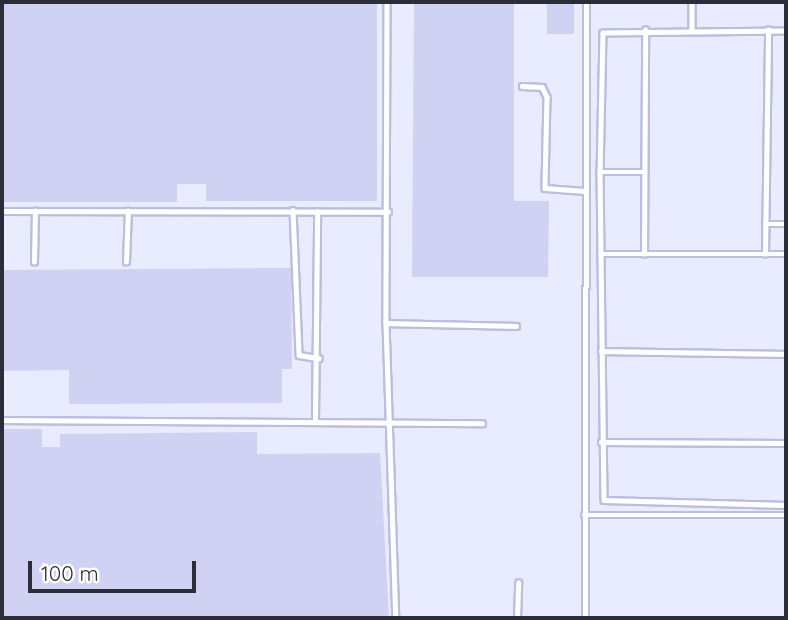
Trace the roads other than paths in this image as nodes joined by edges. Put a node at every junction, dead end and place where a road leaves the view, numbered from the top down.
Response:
1 (387, 2) edge
2 (586, 2) edge
3 (692, 2) edge
4 (645, 30) junction
5 (692, 30) junction
6 (768, 30) junction
7 (786, 30) edge
8 (522, 86) dead end
9 (600, 172) junction
10 (645, 172) junction
11 (584, 191) junction
12 (293, 210) junction
13 (2, 211) edge
14 (35, 211) junction
15 (128, 211) junction
16 (317, 212) junction
17 (388, 212) junction
18 (765, 224) junction
19 (786, 224) edge
20 (600, 254) junction
21 (644, 254) junction
22 (765, 254) junction
23 (786, 254) edge
24 (126, 261) dead end
25 (34, 262) dead end
26 (386, 323) junction
27 (516, 326) dead end
28 (601, 352) junction
29 (786, 354) edge
30 (318, 358) junction
31 (2, 420) edge
32 (315, 420) junction
33 (393, 421) junction
34 (482, 423) dead end
35 (601, 442) junction
36 (786, 443) edge
37 (786, 505) edge
38 (584, 515) junction
39 (786, 515) edge
40 (518, 583) dead end
41 (396, 618) edge
42 (517, 618) edge
43 (585, 618) edge

1 - 17 lane
2 - 11 lane
3 - 5 lane
4 - 5 lane
4 - 9 lane
4 - 10 lane
5 - 6 lane
6 - 7 lane
6 - 18 lane
8 - 11 lane
9 - 10 lane
9 - 20 lane
10 - 21 lane
11 - 38 lane
12 - 15 lane
12 - 16 lane
12 - 30 lane
13 - 14 lane
14 - 15 lane
14 - 25 lane
15 - 24 lane
16 - 17 lane
16 - 30 lane
17 - 26 lane
18 - 19 lane
18 - 22 lane
20 - 21 lane
20 - 28 lane
21 - 22 lane
22 - 23 lane
26 - 27 lane
26 - 33 lane
28 - 29 lane
28 - 35 lane
30 - 32 lane
31 - 32 lane
32 - 33 lane
33 - 34 lane
33 - 41 lane
35 - 36 lane
35 - 37 lane
38 - 39 lane
38 - 43 lane
40 - 42 lane

